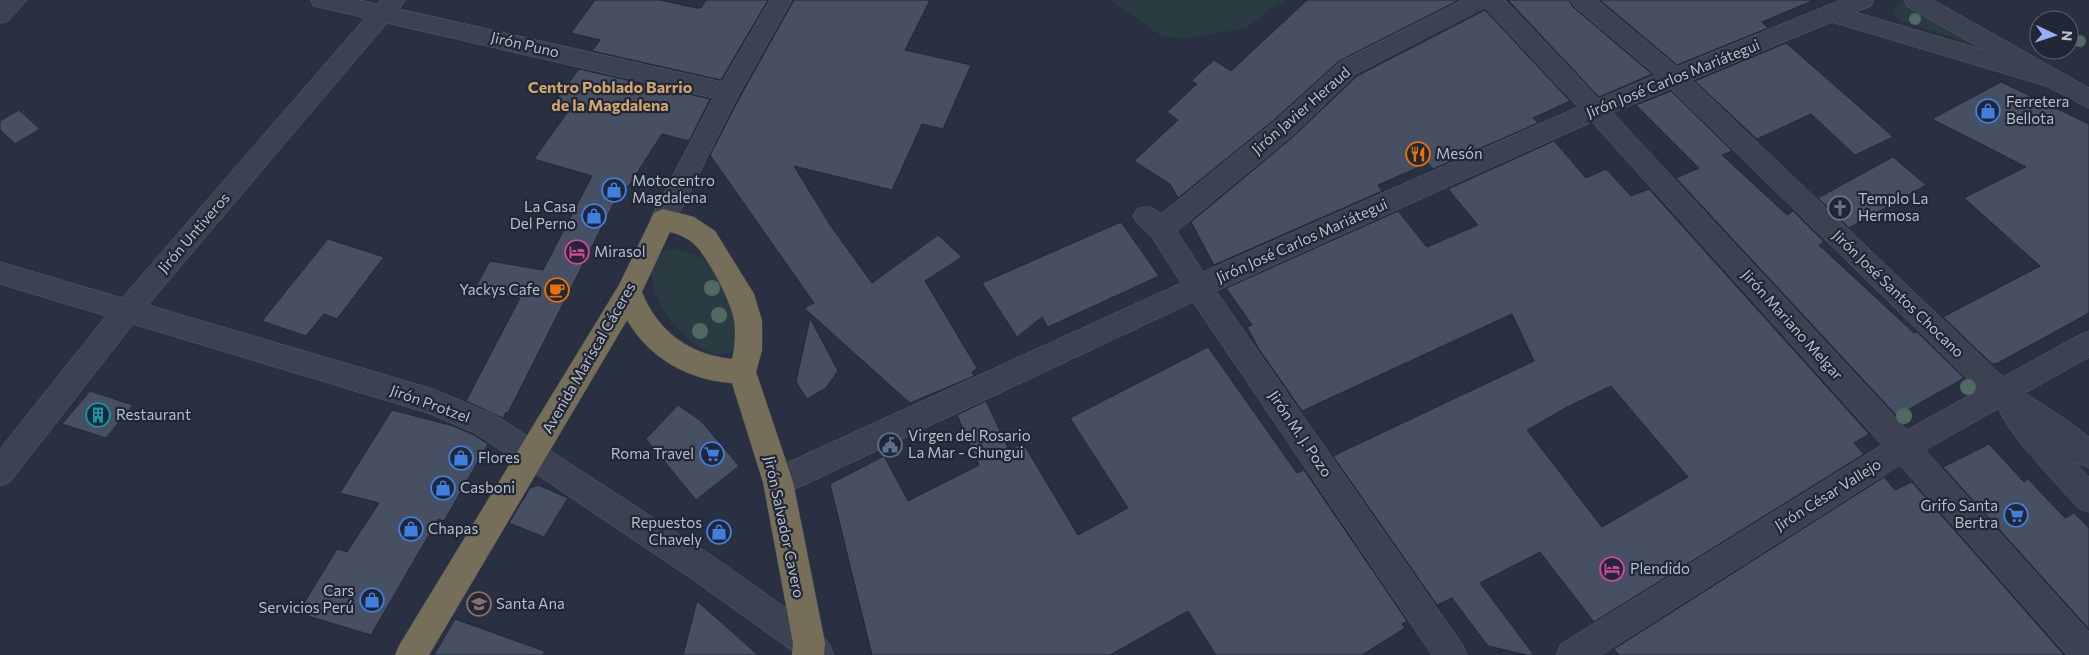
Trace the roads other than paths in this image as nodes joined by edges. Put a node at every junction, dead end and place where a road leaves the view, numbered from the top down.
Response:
1 (16, 0) edge
2 (322, 0) edge
3 (781, 0) edge
4 (1482, 0) edge
5 (1490, 0) edge
6 (1582, 0) edge
7 (1863, 0) edge
8 (1916, 0) edge
9 (388, 6) edge
10 (1832, 14) junction
11 (0, 15) edge
12 (1675, 78) junction
13 (2054, 80) junction
14 (728, 92) junction
15 (2089, 98) edge
16 (1596, 110) junction
17 (664, 220) junction
18 (1153, 223) joint
19 (0, 273) edge
20 (1198, 287) junction
21 (629, 292) junction
22 (126, 312) junction
23 (2089, 343) edge
24 (742, 372) junction
25 (2002, 394) junction
26 (1904, 447) junction
27 (2089, 454) edge
28 (532, 455) junction
29 (0, 472) edge
30 (778, 482) junction
31 (2089, 498) edge
32 (812, 651) edge
33 (412, 655) edge
34 (1451, 655) edge
35 (1572, 655) edge
36 (2088, 655) edge

1 - 11 street
2 - 9 street, Jirón Puno
3 - 14 street, Avenida Mariscal Cáceres
4 - 18 street, Jirón Javier Heraud
5 - 16 street, Jirón Mariano Melgar
6 - 12 street, Jirón José Santos Chocano
7 - 10 street, Jirón José Carlos Mariátegui
8 - 13 street
9 - 14 street, Jirón Puno
9 - 22 street, Jirón Untiveros
10 - 12 street, Jirón José Carlos Mariátegui
10 - 13 street
12 - 16 street, Jirón José Carlos Mariátegui
12 - 25 street, Jirón José Santos Chocano
13 - 15 street
14 - 17 street, Avenida Mariscal Cáceres
16 - 20 street, Jirón José Carlos Mariátegui
16 - 26 street, Jirón Mariano Melgar
17 - 21 highway, Avenida Mariscal Cáceres
17 - 24 highway
18 - 20 street, Jirón M. J. Pozo
19 - 22 street, Jirón Protzel
20 - 30 street, Jirón José Carlos Mariátegui
20 - 34 street, Jirón M. J. Pozo
21 - 24 highway
21 - 28 highway, Avenida Mariscal Cáceres
22 - 28 street, Jirón Protzel
22 - 29 street, Jirón Untiveros
23 - 25 street, Jirón César Vallejo
24 - 30 highway, Jirón Salvador Cavero
25 - 26 street, Jirón César Vallejo
25 - 27 street, Jirón José Santos Chocano
25 - 31 street
26 - 35 street, Jirón César Vallejo
26 - 36 street, Jirón Mariano Melgar
28 - 32 street, Jirón Protzel
28 - 33 highway, Avenida Mariscal Cáceres
30 - 32 highway, Jirón Salvador Cavero

